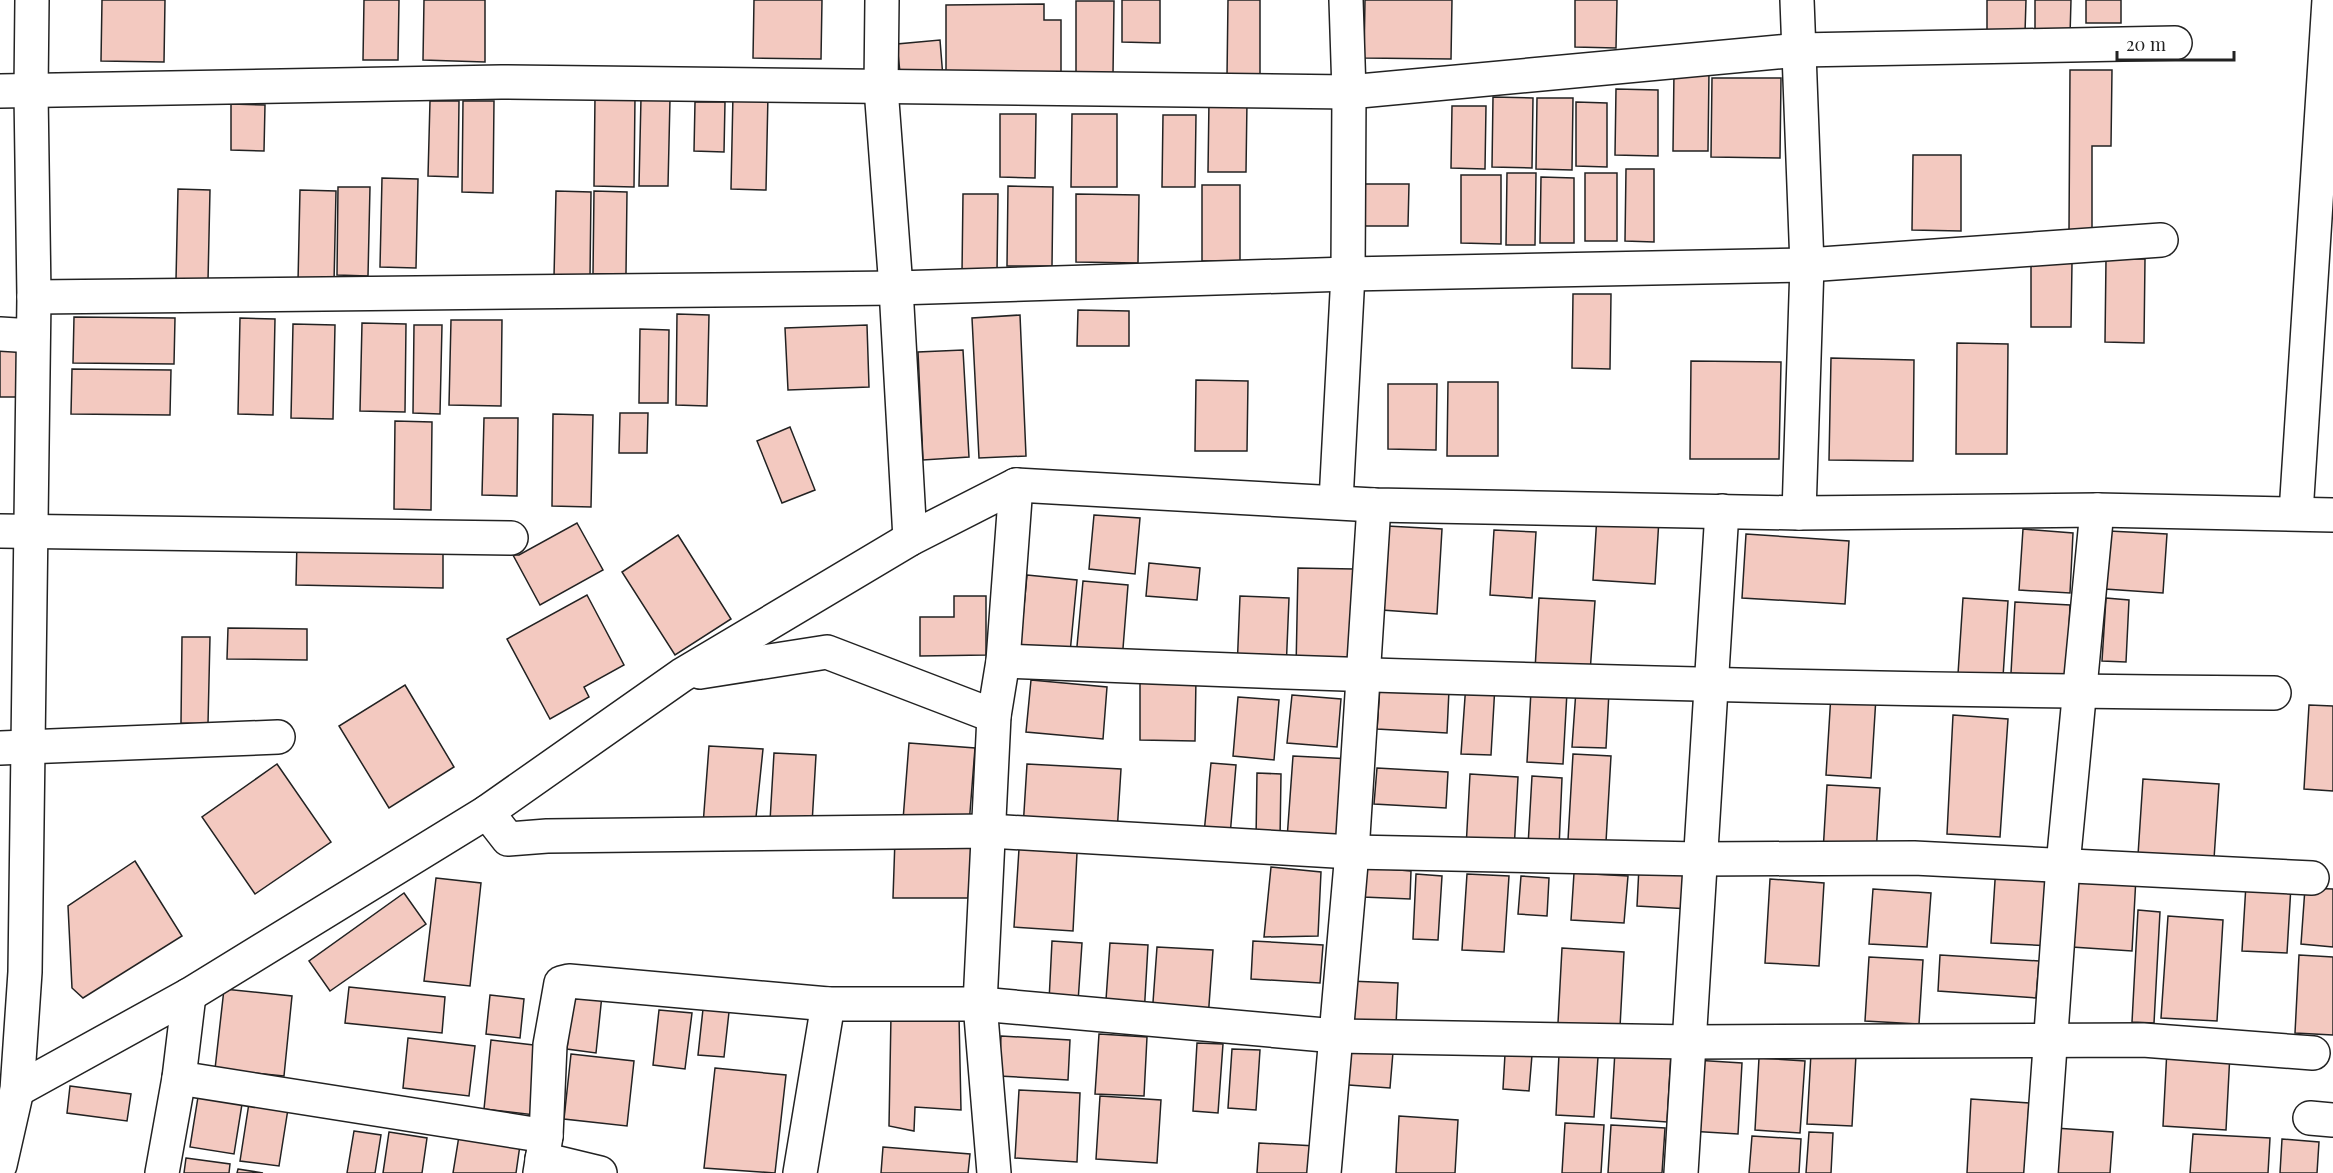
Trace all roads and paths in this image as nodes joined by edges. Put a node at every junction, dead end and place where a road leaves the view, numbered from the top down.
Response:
1 (32, 0) edge
2 (882, 0) edge
3 (1346, 0) edge
4 (1797, 0) edge
5 (2329, 0) edge
6 (2175, 43) dead end
7 (1799, 50) junction
8 (881, 88) junction
9 (15, 92) edge
10 (1349, 92) junction
11 (2161, 240) dead end
12 (1807, 265) junction
13 (1348, 273) junction
14 (896, 288) junction
15 (34, 297) junction
16 (0, 334) edge
17 (33, 336) junction
18 (1016, 485) junction
19 (1336, 501) junction
20 (1374, 505) junction
21 (1722, 510) junction
22 (2097, 510) junction
23 (1799, 513) junction
24 (2296, 513) junction
25 (2333, 515) edge
26 (15, 532) edge
27 (511, 538) dead end
28 (910, 539) junction
29 (1004, 661) junction
30 (682, 675) junction
31 (1361, 676) junction
32 (1712, 683) junction
33 (2079, 692) junction
34 (2274, 693) dead end
35 (994, 716) junction
36 (278, 737) dead end
37 (14, 748) edge
38 (488, 812) junction
39 (989, 831) junction
40 (1352, 852) junction
41 (1699, 859) junction
42 (2062, 865) junction
43 (2312, 878) dead end
44 (12, 972) edge
45 (189, 995) junction
46 (828, 1004) junction
47 (980, 1004) junction
48 (1336, 1036) junction
49 (2051, 1041) junction
50 (1691, 1042) junction
51 (2313, 1053) dead end
52 (179, 1078) junction
53 (16, 1090) junction
54 (543, 1156) edge
55 (0, 1165) edge
56 (162, 1173) edge
57 (600, 1173) edge
58 (800, 1173) edge
59 (994, 1173) edge
60 (1324, 1173) edge
61 (1681, 1173) edge
62 (2041, 1173) edge

1 - 9 street
2 - 8 street
3 - 10 street
4 - 7 street
5 - 24 street
6 - 7 street
7 - 10 street
7 - 12 street
8 - 9 street
8 - 10 street
8 - 14 street
9 - 15 street
10 - 13 street
11 - 12 street
12 - 13 street
12 - 23 street
13 - 14 street
13 - 19 street
14 - 15 street
14 - 28 street
15 - 17 street
16 - 17 street
17 - 26 street
18 - 19 street
18 - 28 street
18 - 29 street
19 - 20 street
20 - 21 street
20 - 31 street
21 - 23 street
21 - 32 street
22 - 23 street
22 - 24 street
22 - 33 street
24 - 25 street
26 - 27 street
26 - 37 street
28 - 30 street
29 - 31 street
29 - 35 street
30 - 35 street
30 - 38 street
31 - 32 street
31 - 40 street
32 - 33 street
32 - 41 street
33 - 34 street
33 - 42 street
35 - 39 street
36 - 37 street
37 - 44 street
38 - 39 street
38 - 45 street
39 - 40 street
39 - 47 street
40 - 41 street
40 - 48 street
41 - 42 street
41 - 50 street
42 - 43 street
42 - 49 street
44 - 53 street
45 - 52 street
45 - 53 street
46 - 47 street
46 - 54 street
46 - 58 street
47 - 48 street
47 - 59 street
48 - 50 street
48 - 60 street
49 - 50 street
49 - 51 street
49 - 62 street
50 - 61 street
52 - 54 street
52 - 56 street
53 - 55 street
54 - 57 street

